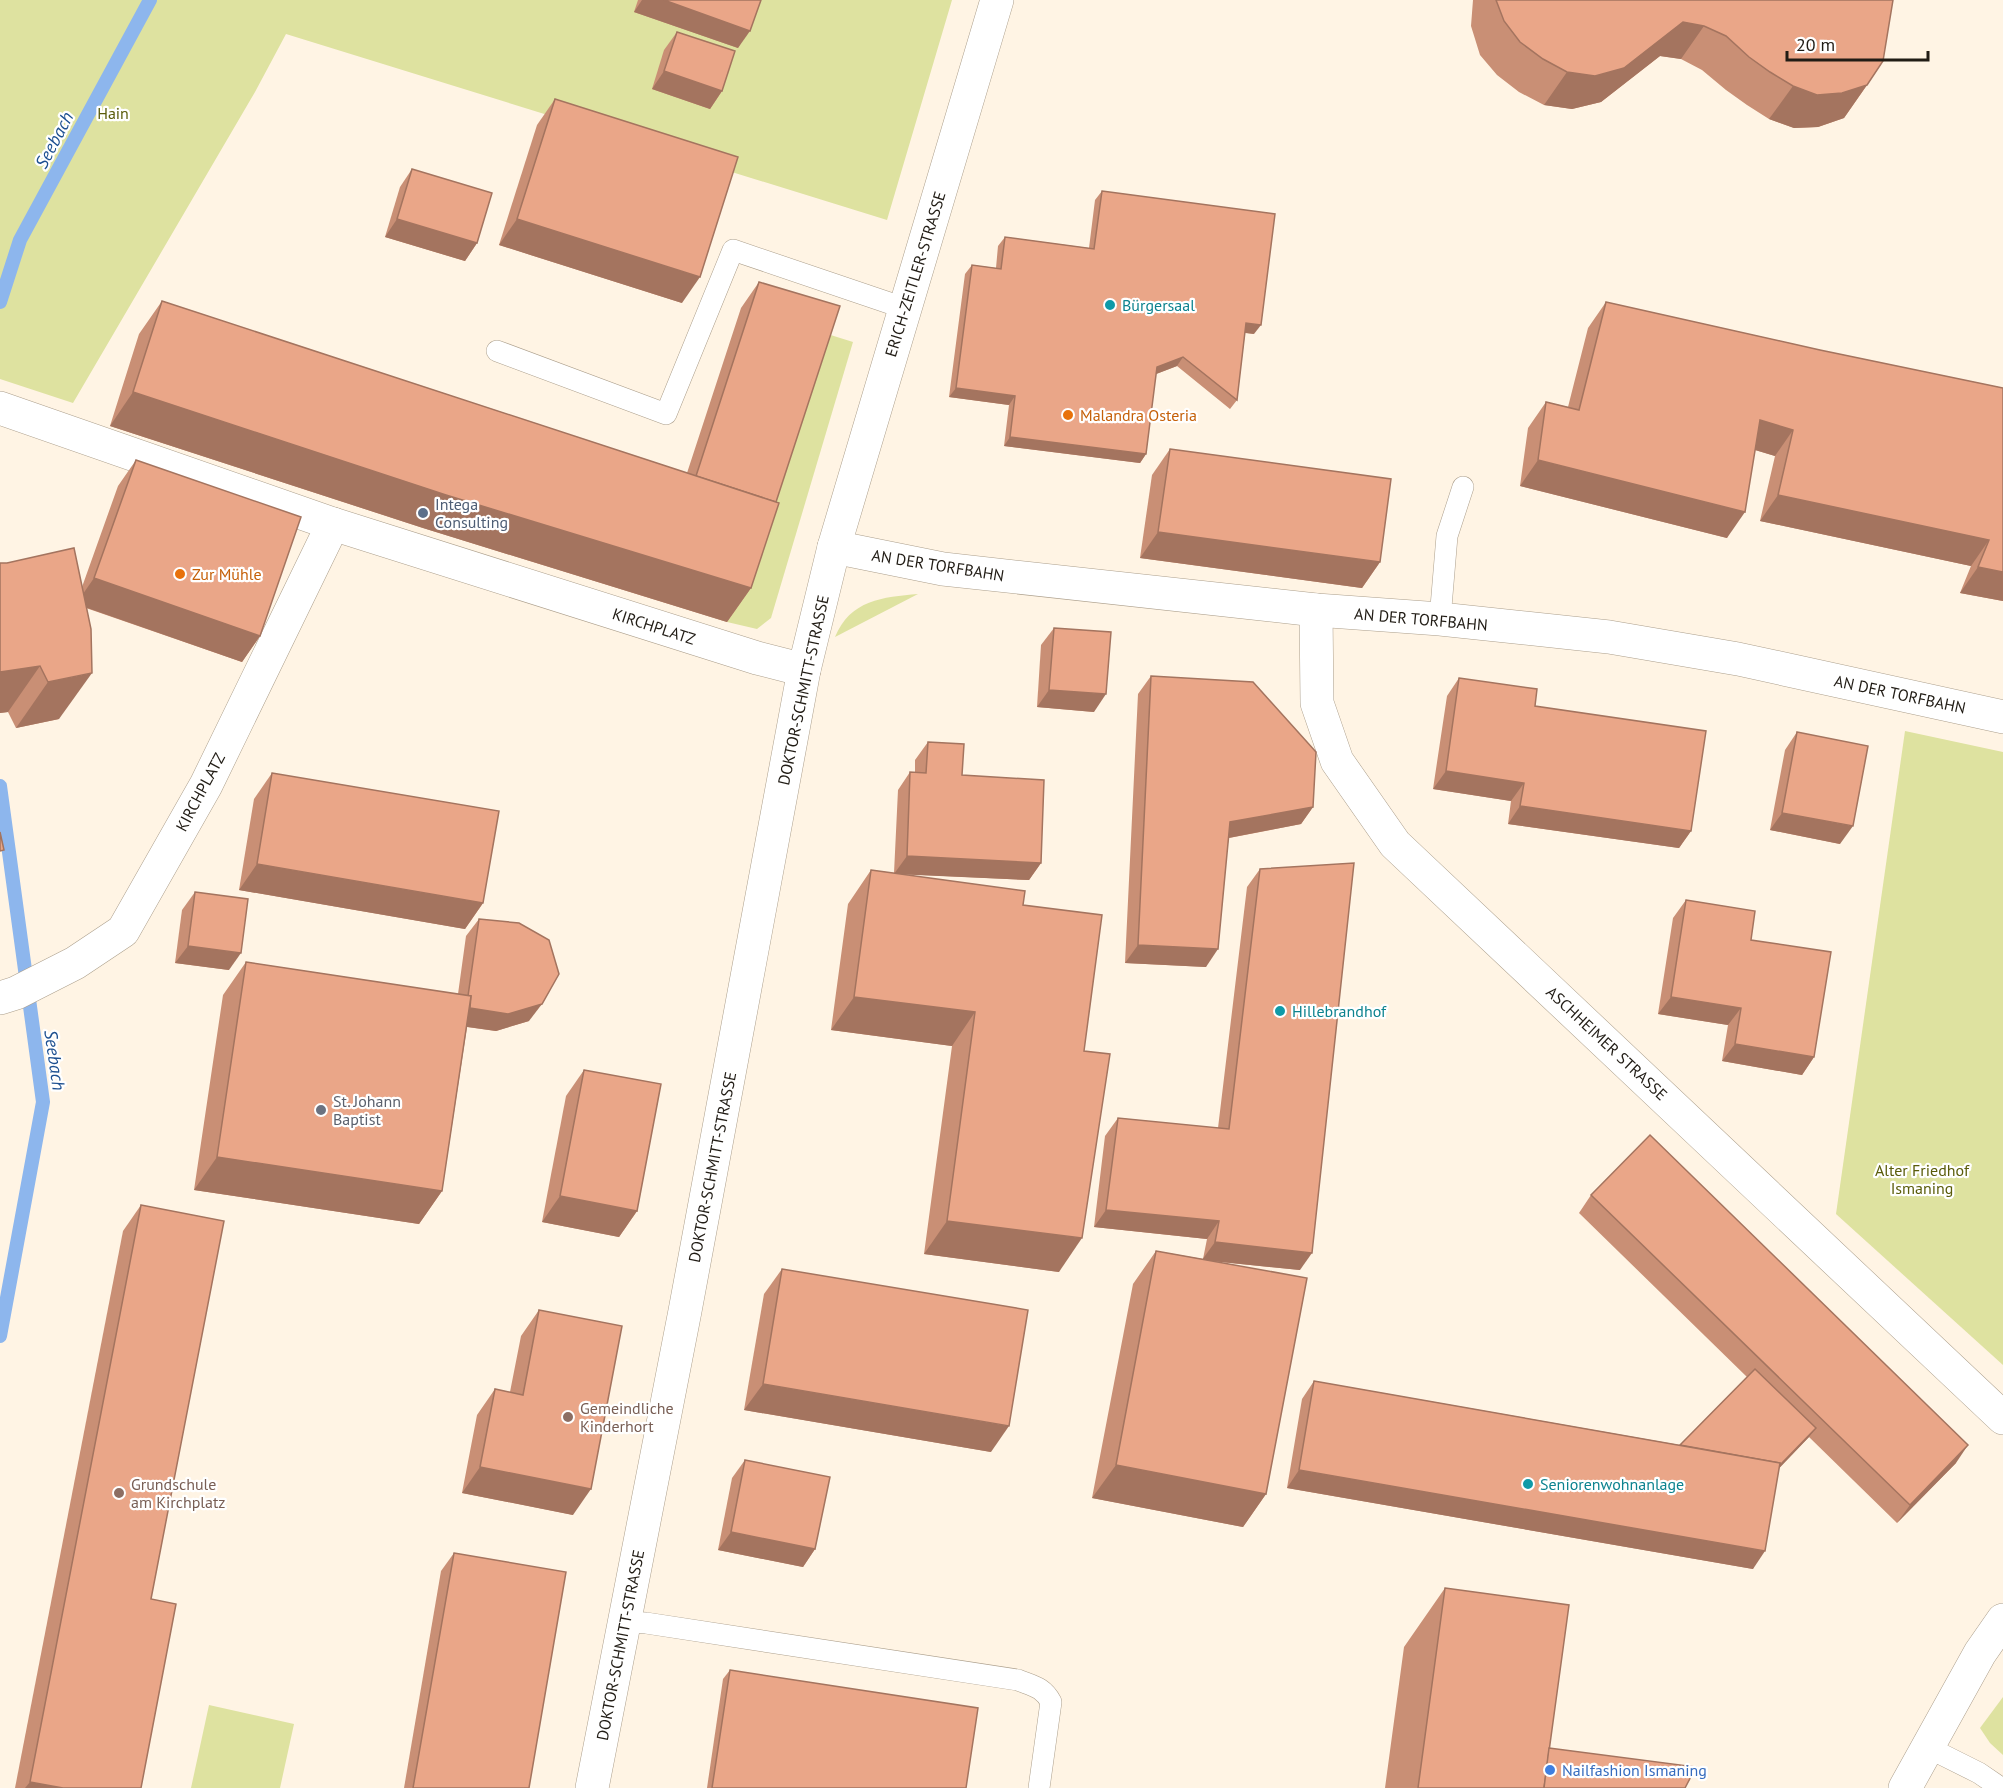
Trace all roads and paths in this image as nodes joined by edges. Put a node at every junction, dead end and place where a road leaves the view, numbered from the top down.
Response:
1 (997, 0) edge
2 (904, 308) junction
3 (497, 351) dead end
4 (14, 413) edge
5 (1463, 487) dead end
6 (333, 524) junction
7 (834, 548) junction
8 (1316, 610) junction
9 (1440, 619) junction
10 (804, 670) junction
11 (2003, 717) edge
12 (8, 995) edge
13 (2003, 1418) edge
14 (2003, 1620) edge
15 (625, 1622) junction
16 (1927, 1747) junction
17 (592, 1788) edge
18 (1039, 1788) edge
19 (1905, 1788) edge
20 (2001, 1788) edge

1 - 2 street, ERICH-ZEITLER-STRASSE
2 - 3 lane
2 - 7 street, ERICH-ZEITLER-STRASSE
4 - 6 street, KIRCHPLATZ
5 - 9 lane
6 - 10 street, KIRCHPLATZ
6 - 12 street, KIRCHPLATZ
7 - 8 street, AN DER TORFBAHN
7 - 10 street, DOKTOR-SCHMITT-STRASSE
8 - 9 street, AN DER TORFBAHN
8 - 13 street, ASCHHEIMER STRASSE
9 - 11 street, AN DER TORFBAHN
10 - 15 street, DOKTOR-SCHMITT-STRASSE
14 - 16 street
15 - 17 street, DOKTOR-SCHMITT-STRASSE
15 - 18 lane
16 - 19 street
16 - 20 lane

